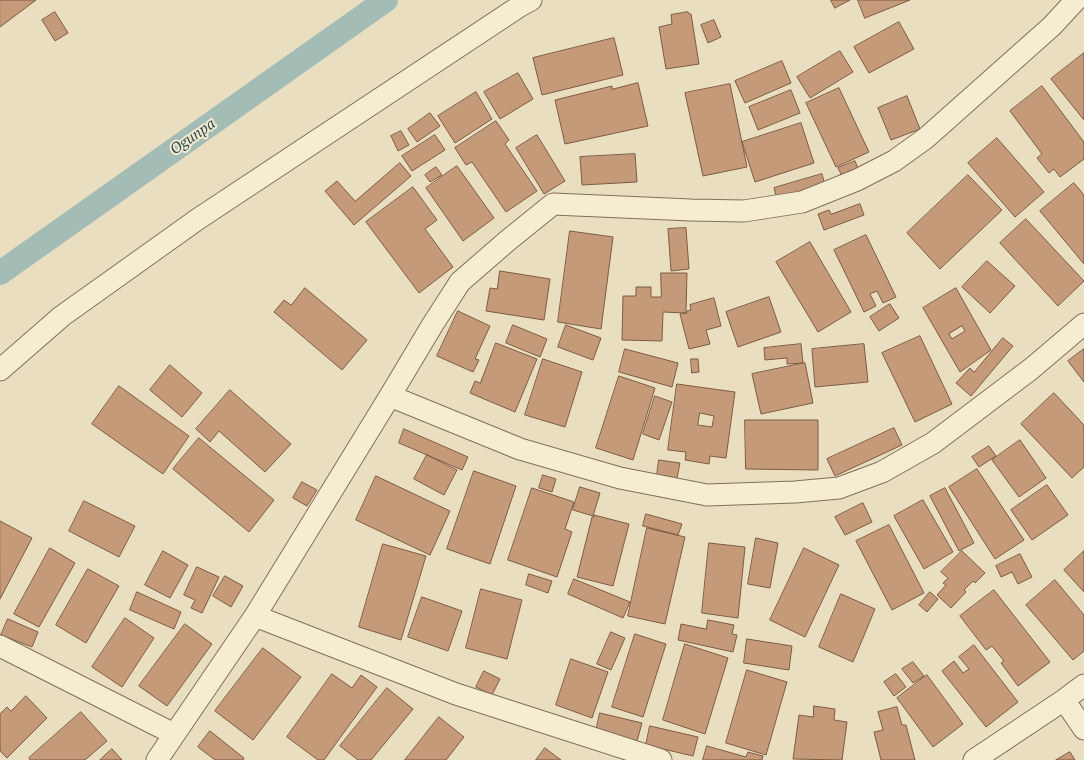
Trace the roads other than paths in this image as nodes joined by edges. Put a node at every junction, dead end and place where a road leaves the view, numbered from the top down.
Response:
1 (530, 0) edge
2 (1076, 0) edge
3 (1084, 324) edge
4 (0, 370) edge
5 (390, 396) junction
6 (255, 616) junction
7 (0, 646) edge
8 (1084, 685) edge
9 (1064, 700) junction
10 (1084, 730) edge
11 (174, 734) junction
12 (157, 760) edge
13 (661, 760) edge
14 (974, 760) edge

1 - 4 street
2 - 5 street
3 - 5 street
5 - 6 street
6 - 11 street
6 - 13 street
7 - 11 street
8 - 9 street
9 - 10 street
9 - 14 street
11 - 12 street

